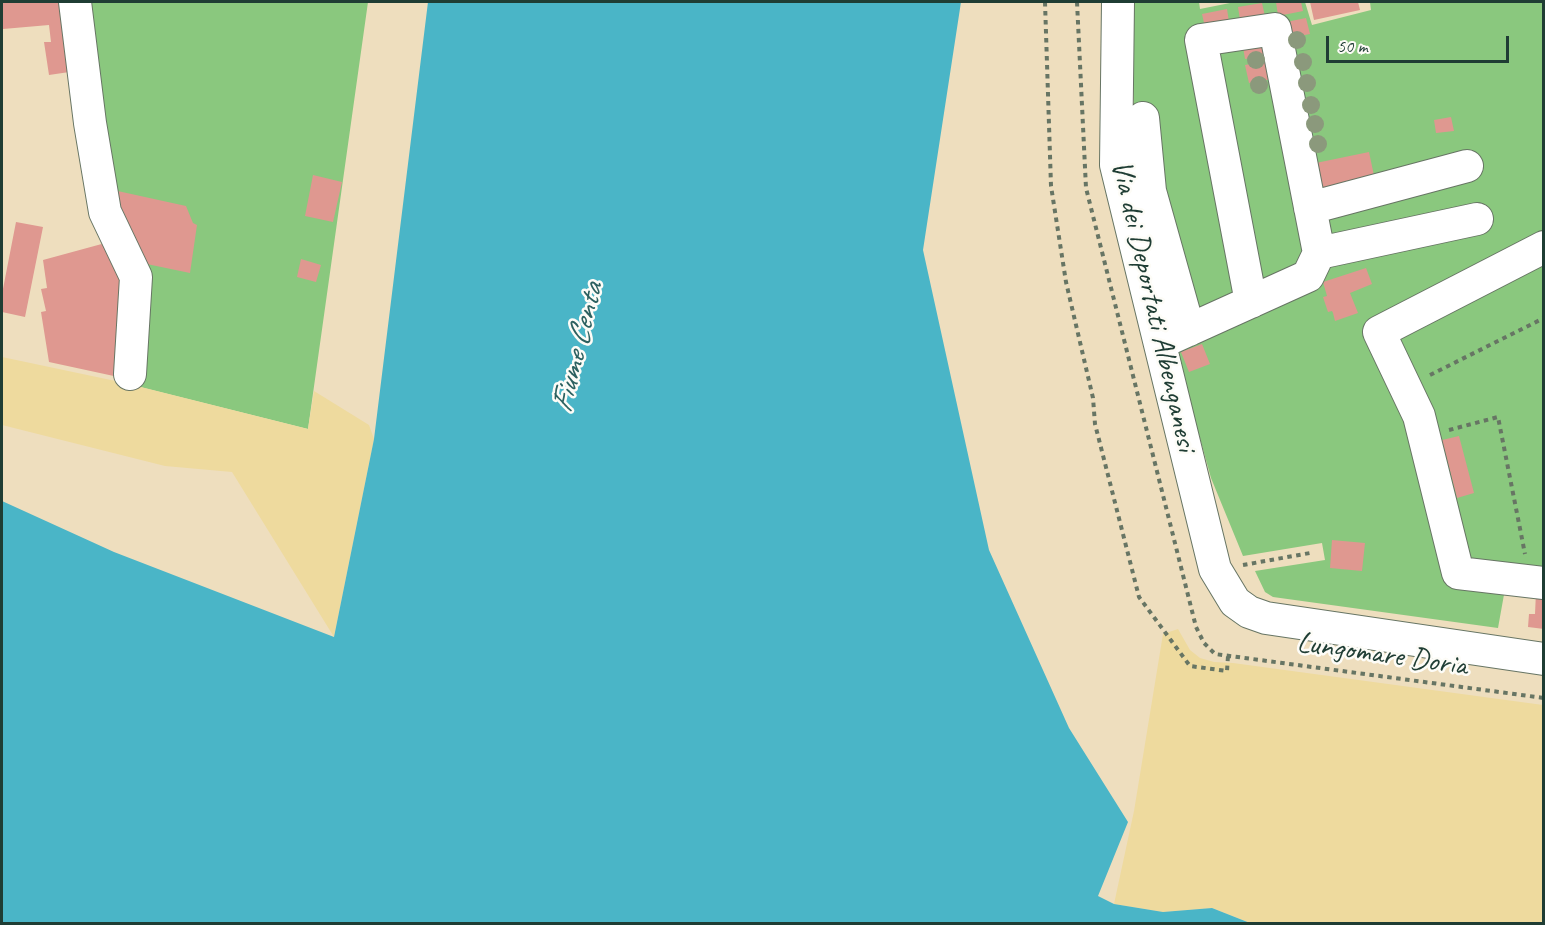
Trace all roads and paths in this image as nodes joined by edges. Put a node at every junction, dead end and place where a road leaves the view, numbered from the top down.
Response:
1 (75, 2) edge
2 (1045, 2) edge
3 (1118, 2) edge
4 (1143, 118) dead end
5 (1467, 166) dead end
6 (1310, 208) junction
7 (1477, 219) dead end
8 (1544, 247) edge
9 (1319, 253) junction
10 (1251, 302) junction
11 (1544, 318) edge
12 (1189, 330) junction
13 (1160, 343) junction
14 (130, 375) dead end
15 (1406, 388) junction
16 (1424, 437) junction
17 (1310, 554) dead end
18 (1215, 569) junction
19 (1537, 582) edge
20 (1215, 654) dead end
21 (1228, 656) junction
22 (1544, 659) edge
23 (1544, 698) edge

1 - 14 street
2 - 21 path
3 - 13 street, Via dei Deportati Albenganesi
4 - 12 street
5 - 6 street
6 - 9 street
6 - 10 street
7 - 9 street
8 - 15 street
9 - 10 street
10 - 12 street
11 - 15 path
12 - 13 street
13 - 18 street, Via dei Deportati Albenganesi
15 - 16 street
16 - 19 street
16 - 19 path
17 - 18 path
18 - 22 street, Via dei Deportati Albenganesi
20 - 21 path, Lungomare Doria
21 - 23 path, Lungomare Doria

